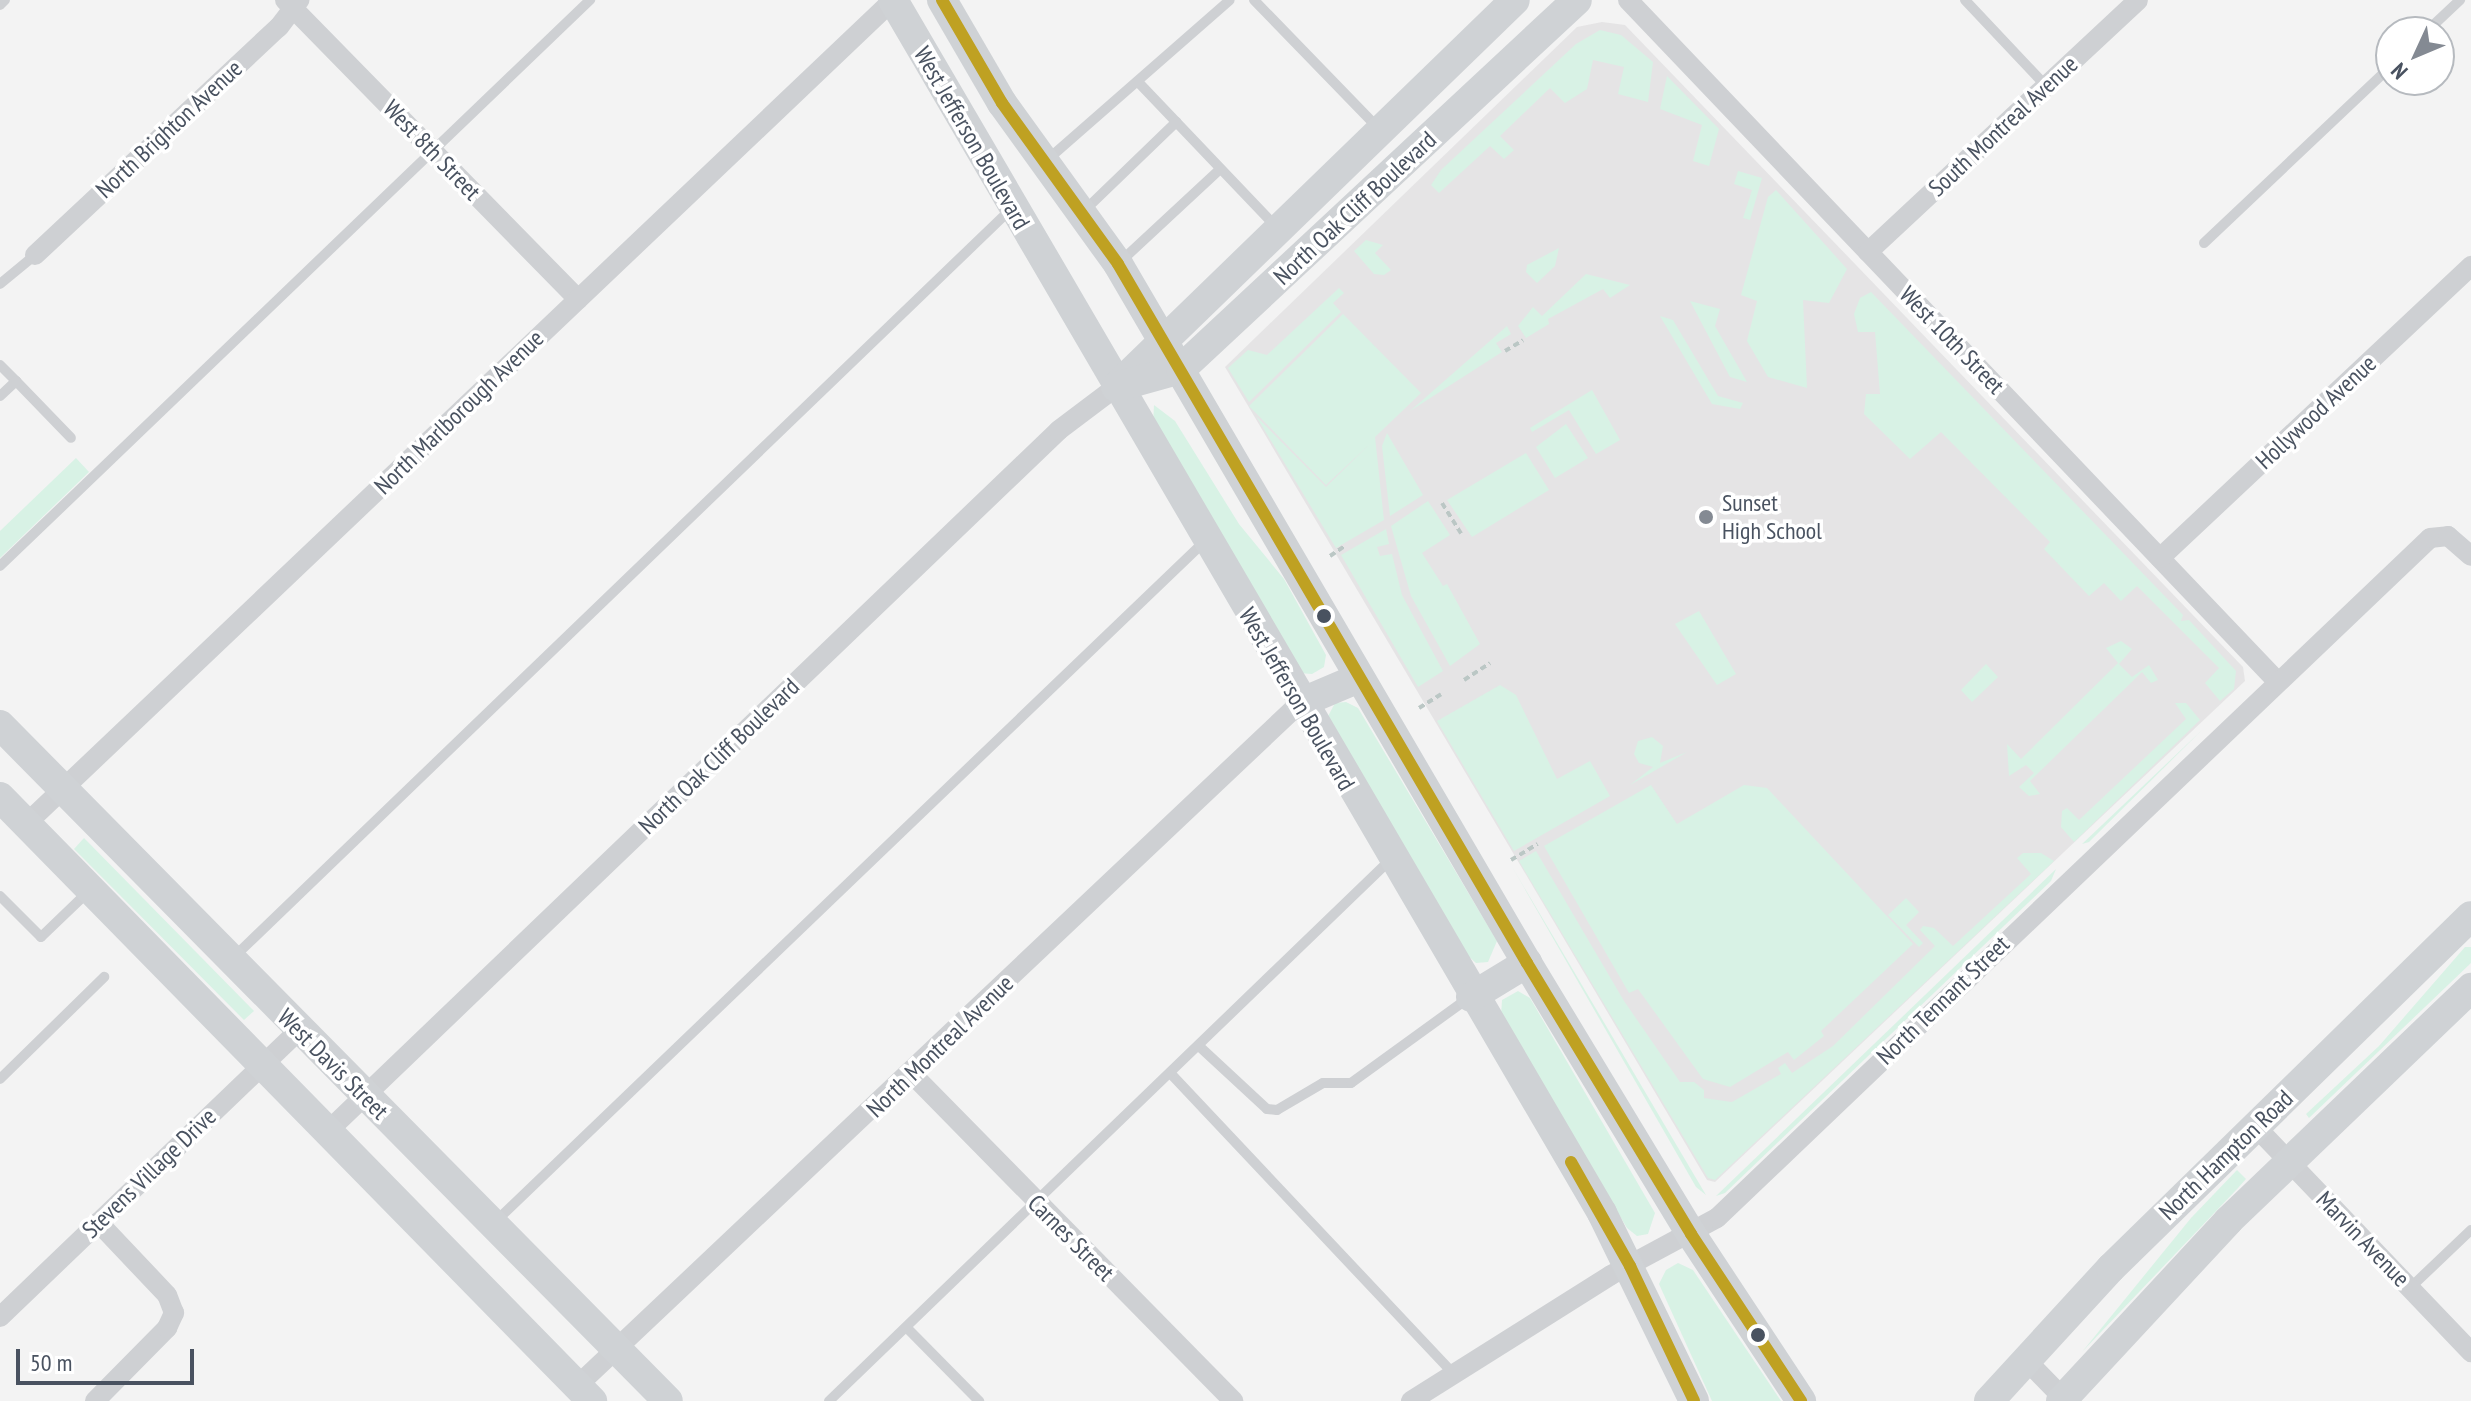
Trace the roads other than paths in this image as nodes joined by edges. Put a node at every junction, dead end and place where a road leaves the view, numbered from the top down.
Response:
1 (5, 0) edge
2 (590, 0) edge
3 (893, 0) edge
4 (942, 0) edge
5 (1230, 0) edge
6 (1254, 0) edge
7 (1515, 0) edge
8 (1577, 0) edge
9 (1628, 0) edge
10 (1965, 0) edge
11 (2138, 0) edge
12 (2460, 0) edge
13 (293, 3) edge
14 (0, 5) edge
15 (2443, 16) edge
16 (2375, 81) edge
17 (1140, 84) junction
18 (2046, 86) junction
19 (1176, 122) junction
20 (1380, 130) junction
21 (434, 152) junction
22 (1046, 161) junction
23 (1220, 169) junction
24 (1012, 208) junction
25 (1083, 212) junction
26 (1277, 228) junction
27 (2204, 243) dead end
28 (1868, 252) junction
29 (35, 255) joint
30 (1118, 264) junction
31 (2471, 266) edge
32 (0, 284) edge
33 (578, 299) junction
34 (1162, 338) junction
35 (0, 365) edge
36 (1181, 369) junction
37 (16, 381) junction
38 (1116, 387) junction
39 (0, 396) edge
40 (71, 438) dead end
41 (1205, 541) junction
42 (2471, 556) edge
43 (2160, 558) junction
44 (0, 566) edge
45 (1359, 678) junction
46 (2276, 680) junction
47 (1300, 703) junction
48 (0, 725) edge
49 (62, 790) junction
50 (0, 797) edge
51 (26, 824) junction
52 (1391, 859) junction
53 (90, 890) junction
54 (0, 896) edge
55 (2471, 916) edge
56 (230, 960) junction
57 (1527, 963) junction
58 (104, 977) dead end
59 (2471, 988) edge
60 (1471, 997) junction
61 (299, 1030) junction
62 (1200, 1047) junction
63 (262, 1065) junction
64 (911, 1073) junction
65 (1172, 1075) junction
66 (0, 1079) edge
67 (365, 1095) junction
68 (2255, 1126) junction
69 (327, 1132) junction
70 (2289, 1163) junction
71 (1037, 1203) junction
72 (98, 1222) junction
73 (493, 1224) junction
74 (2471, 1230) edge
75 (1691, 1234) junction
76 (1630, 1266) junction
77 (2410, 1288) junction
78 (0, 1317) edge
79 (907, 1328) junction
80 (616, 1349) junction
81 (2471, 1352) edge
82 (2027, 1361) junction
83 (1454, 1374) junction
84 (584, 1393) edge
85 (105, 1398) edge
86 (2064, 1400) edge
87 (668, 1401) edge
88 (829, 1401) edge
89 (979, 1401) edge
90 (1233, 1401) edge
91 (1411, 1401) edge
92 (1694, 1401) edge
93 (1801, 1401) edge
94 (1989, 1401) edge

1 - 14 lane
2 - 21 lane
3 - 24 main road, West Jefferson Boulevard
3 - 33 street, North Marlborough Avenue
4 - 22 main road, West Jefferson Boulevard
5 - 17 lane
6 - 20 lane
7 - 20 main road, North Oak Cliff Boulevard
8 - 36 main road, North Oak Cliff Boulevard
9 - 28 street, West 10th Street
10 - 18 lane
11 - 18 street, South Montreal Avenue
12 - 15 lane
13 - 21 street, West 8th Street
13 - 29 street, North Brighton Avenue
16 - 27 lane
17 - 19 lane
17 - 22 lane
18 - 28 street, South Montreal Avenue
19 - 23 lane
19 - 25 lane
20 - 26 main road, North Oak Cliff Boulevard
21 - 33 street, West 8th Street
21 - 44 lane
22 - 25 main road, West Jefferson Boulevard
23 - 26 lane
23 - 30 lane
24 - 38 main road, West Jefferson Boulevard
24 - 56 lane
25 - 30 main road, West Jefferson Boulevard
26 - 34 main road, North Oak Cliff Boulevard
28 - 43 street, West 10th Street
29 - 32 lane
30 - 34 main road, West Jefferson Boulevard
31 - 43 street, Hollywood Avenue
33 - 49 street, North Marlborough Avenue
34 - 36 main road, West Jefferson Boulevard
34 - 38 main road, North Oak Cliff Boulevard
35 - 37 lane
36 - 38 main road, North Oak Cliff Boulevard
36 - 45 main road, West Jefferson Boulevard
37 - 39 lane
37 - 40 lane
38 - 41 main road, West Jefferson Boulevard
38 - 67 street, North Oak Cliff Boulevard
41 - 47 main road, West Jefferson Boulevard
41 - 73 lane
42 - 46 street, North Tennant Street
43 - 46 street, West 10th Street
45 - 47 main road
45 - 57 main road, West Jefferson Boulevard
46 - 75 street, North Tennant Street
47 - 52 main road, West Jefferson Boulevard
47 - 64 street, North Montreal Avenue
48 - 49 main road, West Davis Street
49 - 51 street, North Marlborough Avenue
49 - 56 main road, West Davis Street
50 - 51 main road
51 - 53 main road
52 - 60 main road, West Jefferson Boulevard
52 - 62 lane
53 - 54 lane
53 - 63 main road
55 - 68 main road, North Hampton Road
56 - 61 main road, West Davis Street
57 - 60 main road
57 - 75 main road, West Jefferson Boulevard
58 - 66 lane
59 - 70 main road, North Hampton Road
60 - 62 lane
60 - 76 main road, West Jefferson Boulevard
61 - 63 street, Stevens Village Drive
61 - 67 main road, West Davis Street
62 - 65 lane
63 - 69 main road
63 - 72 street, Stevens Village Drive
64 - 71 street, Carnes Street
64 - 80 street, North Montreal Avenue
65 - 71 lane
65 - 83 lane
67 - 69 street, North Oak Cliff Boulevard
67 - 73 main road, West Davis Street
68 - 70 street, Marvin Avenue
68 - 82 main road, North Hampton Road
69 - 84 main road
70 - 77 street, Marvin Avenue
70 - 86 main road, North Hampton Road
71 - 79 lane
71 - 90 street, Carnes Street
72 - 78 street, Stevens Village Drive
72 - 85 street
73 - 80 main road, West Davis Street
74 - 77 lane
75 - 76 street, North Tennant Street
75 - 93 main road, West Jefferson Boulevard
76 - 83 street, North Tennant Street
76 - 92 main road, West Jefferson Boulevard
77 - 81 street, Marvin Avenue
79 - 88 lane
79 - 89 lane
80 - 84 street, North Montreal Avenue
80 - 87 main road, West Davis Street
82 - 86 street
82 - 94 main road, North Hampton Road
83 - 91 street, North Tennant Street

